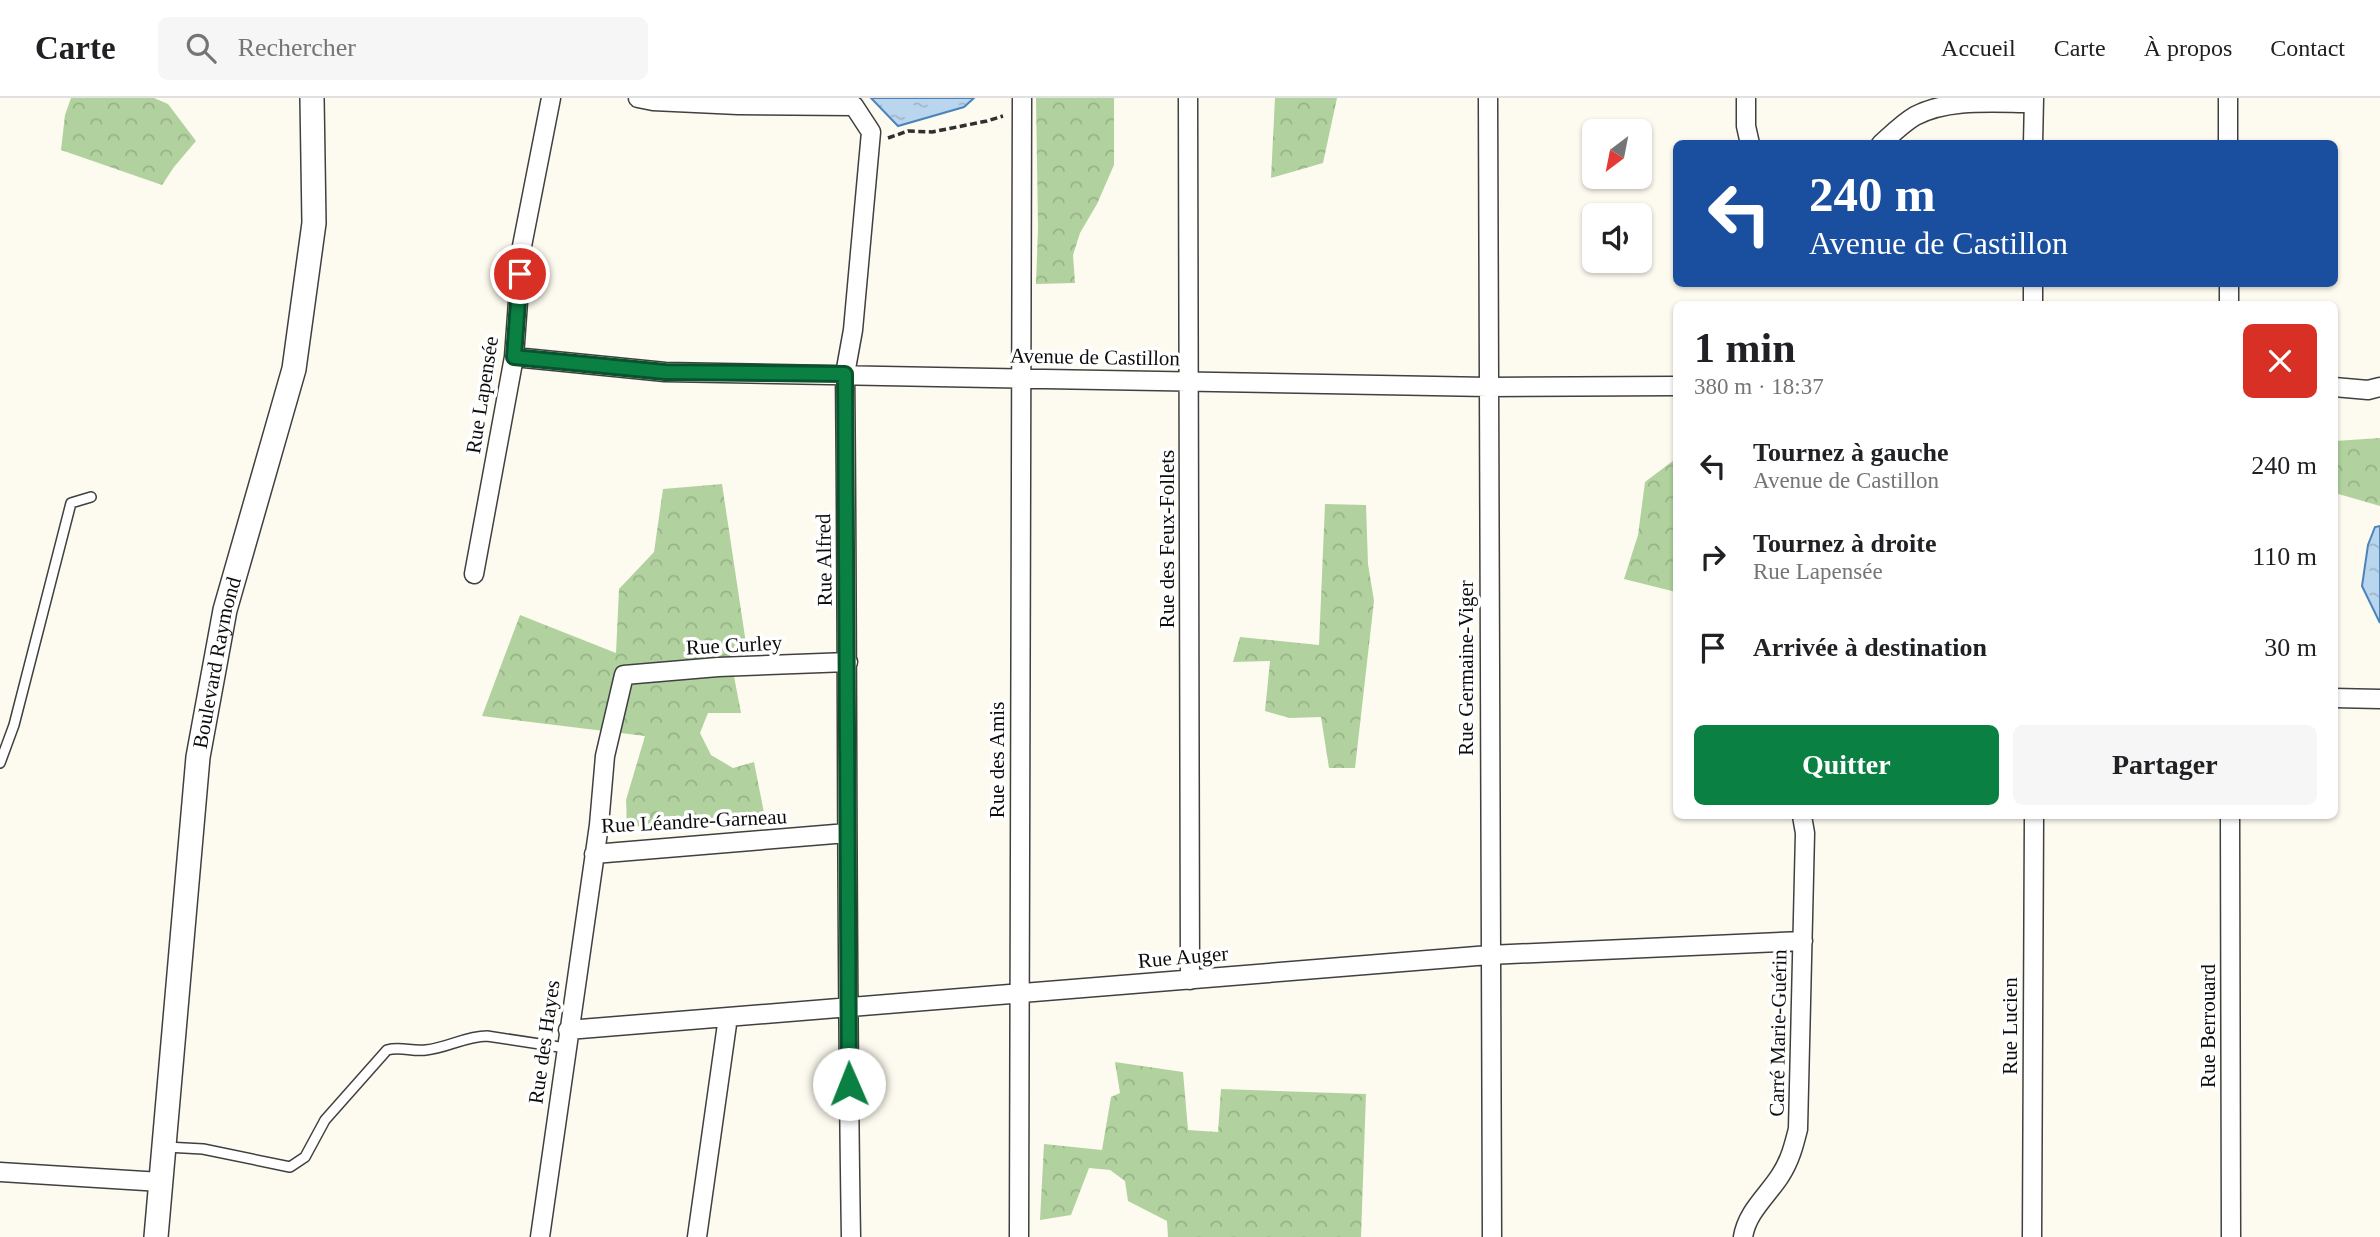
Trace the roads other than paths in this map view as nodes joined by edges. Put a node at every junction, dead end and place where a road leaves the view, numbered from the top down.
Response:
1 (312, 98) edge
2 (551, 98) edge
3 (638, 98) edge
4 (1188, 98) edge
5 (1488, 98) edge
6 (1746, 98) edge
7 (2228, 98) edge
8 (2034, 100) edge
9 (1022, 103) edge
10 (1749, 140) edge
11 (1886, 140) edge
12 (2034, 140) edge
13 (2228, 140) edge
14 (514, 357) junction
15 (845, 374) junction
16 (1021, 378) junction
17 (1189, 381) junction
18 (1673, 386) edge
19 (1488, 387) junction
20 (2338, 387) edge
21 (2380, 387) edge
22 (90, 497) dead end
23 (474, 574) dead end
24 (848, 662) junction
25 (624, 675) joint
26 (2338, 698) edge
27 (2380, 699) edge
28 (0, 763) edge
29 (1803, 819) edge
30 (2034, 819) edge
31 (2230, 819) edge
32 (847, 834) junction
33 (594, 854) junction
34 (1803, 941) junction
35 (1489, 956) junction
36 (1191, 980) junction
37 (1020, 993) junction
38 (847, 1008) junction
39 (728, 1017) junction
40 (568, 1030) junction
41 (566, 1048) junction
42 (164, 1147) junction
43 (0, 1172) edge
44 (161, 1182) junction
45 (156, 1237) edge
46 (540, 1237) edge
47 (697, 1237) edge
48 (851, 1237) edge
49 (1019, 1237) edge
50 (1492, 1237) edge
51 (1743, 1237) edge
52 (2032, 1237) edge
53 (2231, 1237) edge

1 - 42 street, Boulevard Raymond
2 - 14 street, Rue Lapensée
3 - 15 street, Rue Alfred
4 - 17 street, Rue des Feux-Follets
5 - 19 street, Rue Germaine-Viger
6 - 10 street
7 - 13 street
8 - 11 street
8 - 12 street
9 - 16 street, Rue des Amis
14 - 15 street, Avenue de Castillon
14 - 23 street, Rue Lapensée
15 - 16 street, Avenue de Castillon
15 - 24 street, Rue Alfred
16 - 17 street, Avenue de Castillon
16 - 37 street, Rue des Amis
17 - 19 street, Avenue de Castillon
17 - 36 street, Rue des Feux-Follets
18 - 19 street, Avenue de Castillon
19 - 35 street, Rue Germaine-Viger
20 - 21 street
22 - 28 lane
24 - 25 street, Rue Curley
24 - 32 street, Rue Alfred
25 - 33 street, Rue Léandre-Garneau
26 - 27 street
29 - 34 street, Carré Marie-Guérin
30 - 52 street, Rue Lucien
31 - 53 street, Rue Berrouard
32 - 33 street, Rue Léandre-Garneau
32 - 38 street, Rue Alfred
33 - 40 street, Rue des Hayes
34 - 35 street, Rue Auger
34 - 51 street, Carré Marie-Guérin
35 - 36 street, Rue Auger
35 - 50 street, Rue Germaine-Viger
36 - 37 street, Rue Auger
37 - 38 street, Rue Auger
37 - 49 street, Rue des Amis
38 - 39 street, Rue Auger
38 - 48 street, Rue Alfred
39 - 40 street, Rue Auger
39 - 47 street
40 - 41 street, Rue des Hayes
41 - 42 lane
41 - 46 street, Rue des Hayes
42 - 44 street, Boulevard Raymond
43 - 44 street
44 - 45 street, Boulevard Raymond

